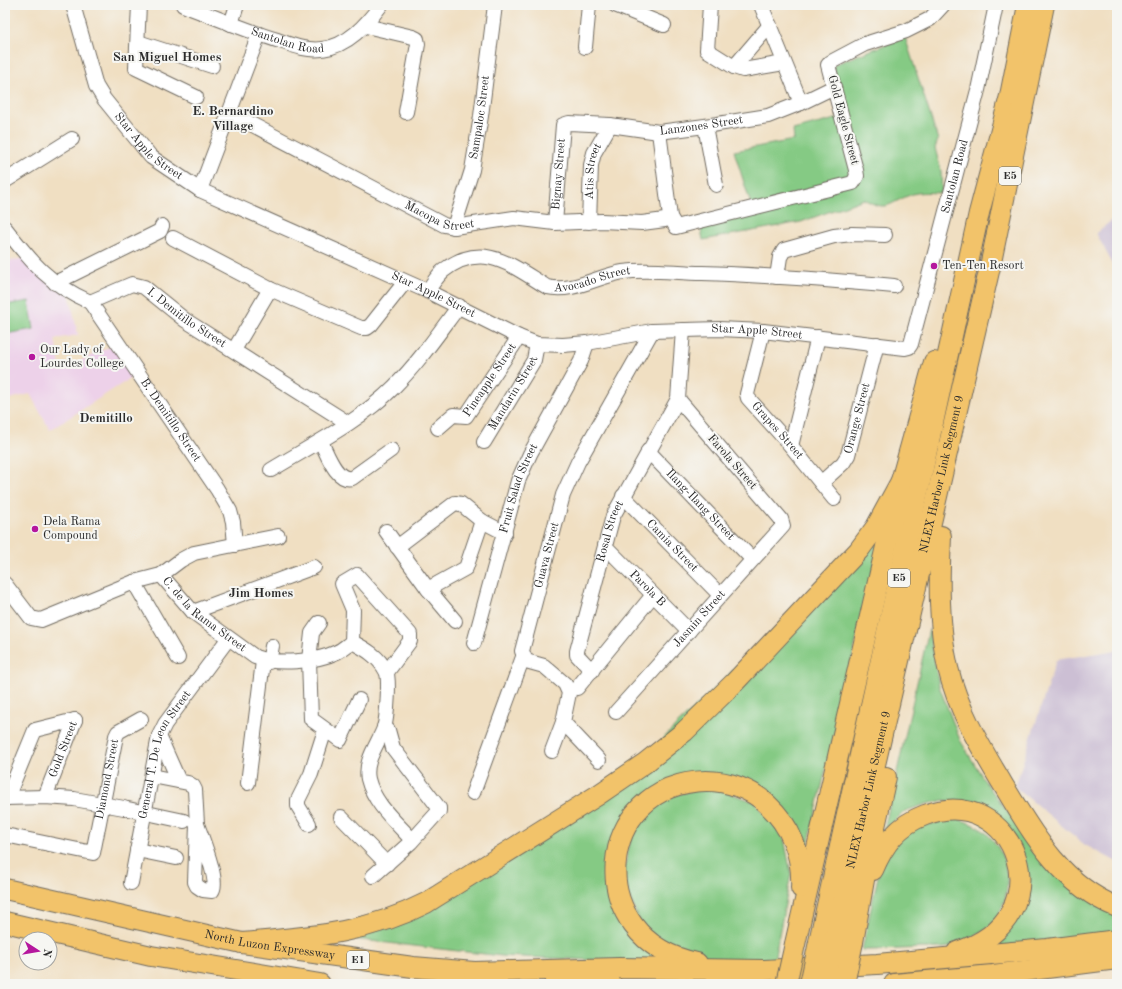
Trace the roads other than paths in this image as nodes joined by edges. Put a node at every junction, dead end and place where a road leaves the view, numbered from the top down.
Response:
1 (73, 5) edge
2 (139, 5) edge
3 (183, 5) edge
4 (238, 5) edge
5 (380, 5) edge
6 (495, 5) edge
7 (589, 5) edge
8 (615, 5) edge
9 (710, 5) edge
10 (761, 5) edge
11 (943, 5) edge
12 (996, 5) edge
13 (1028, 5) edge
14 (1044, 5) edge
15 (231, 24) junction
16 (664, 25) dead end
17 (770, 25) junction
18 (366, 26) junction
19 (259, 34) junction
20 (138, 42) junction
21 (585, 47) dead end
22 (784, 63) junction
23 (212, 66) dead end
24 (734, 67) junction
25 (834, 87) junction
26 (196, 97) dead end
27 (800, 103) junction
28 (406, 112) dead end
29 (230, 113) junction
30 (564, 125) joint
31 (610, 125) junction
32 (705, 126) junction
33 (660, 132) junction
34 (72, 139) dead end
35 (5, 181) edge
36 (716, 184) dead end
37 (200, 190) junction
38 (979, 213) junction
39 (670, 217) junction
40 (589, 222) junction
41 (555, 223) junction
42 (162, 226) dead end
43 (454, 227) junction
44 (5, 228) edge
45 (885, 235) dead end
46 (173, 238) dead end
47 (990, 267) junction
48 (777, 277) junction
49 (405, 282) junction
50 (54, 283) junction
51 (894, 286) dead end
52 (270, 289) junction
53 (428, 291) junction
54 (90, 302) junction
55 (459, 306) junction
56 (683, 330) junction
57 (652, 331) junction
58 (763, 331) junction
59 (519, 337) junction
60 (818, 337) junction
61 (586, 343) junction
62 (537, 344) junction
63 (877, 344) junction
64 (909, 347) joint
65 (234, 350) junction
66 (678, 399) junction
67 (348, 423) junction
68 (438, 428) dead end
69 (321, 442) junction
70 (484, 442) dead end
71 (791, 446) junction
72 (391, 450) dead end
73 (648, 451) junction
74 (271, 470) dead end
75 (901, 481) junction
76 (821, 483) junction
77 (623, 496) junction
78 (834, 498) dead end
79 (482, 520) junction
80 (783, 526) joint
81 (386, 531) dead end
82 (505, 533) junction
83 (278, 536) dead end
84 (941, 536) junction
85 (236, 545) junction
86 (605, 546) junction
87 (397, 547) junction
88 (752, 559) junction
89 (314, 567) dead end
90 (161, 575) junction
91 (134, 582) junction
92 (5, 584) edge
93 (428, 589) junction
94 (653, 595) junction
95 (720, 595) junction
96 (193, 612) junction
97 (454, 621) dead end
98 (319, 623) dead end
99 (689, 631) junction
100 (228, 639) junction
101 (352, 642) junction
102 (474, 643) dead end
103 (272, 646) dead end
104 (178, 658) dead end
105 (523, 658) junction
106 (309, 660) junction
107 (266, 661) junction
108 (592, 671) junction
109 (387, 672) junction
110 (577, 688) dead end
111 (359, 700) dead end
112 (616, 712) dead end
113 (563, 722) junction
114 (384, 727) junction
115 (162, 730) junction
116 (325, 730) junction
117 (552, 751) dead end
118 (599, 760) dead end
119 (152, 776) junction
120 (179, 781) junction
121 (248, 783) dead end
122 (473, 793) dead end
123 (6, 798) edge
124 (45, 798) junction
125 (103, 804) junction
126 (145, 812) junction
127 (341, 817) dead end
128 (309, 824) dead end
129 (5, 835) edge
130 (412, 840) junction
131 (137, 850) junction
132 (176, 858) dead end
133 (386, 864) junction
134 (372, 876) dead end
135 (131, 883) dead end
136 (5, 889) edge
137 (1117, 907) edge
138 (5, 922) edge
139 (1117, 940) edge
140 (835, 942) junction
141 (242, 943) junction
142 (795, 943) junction
143 (936, 959) junction
144 (1117, 959) edge
145 (206, 966) junction
146 (742, 971) junction
147 (474, 972) junction
148 (260, 984) edge
149 (320, 984) edge
150 (611, 984) edge
151 (786, 984) edge
152 (810, 984) edge
153 (825, 984) edge
154 (844, 984) edge
155 (894, 984) edge

1 - 37 street, Star Apple Street
2 - 20 street
3 - 15 street, Santolan Road
4 - 15 street
5 - 18 street, Santolan Road
6 - 43 street, Sampaloc Street
7 - 21 street
8 - 16 street
9 - 24 street
10 - 17 street
11 - 25 street, Gold Eagle Street
12 - 64 street, Santolan Road
13 - 38 highway, NLEX Harbor Link Segment 9 / E5
14 - 47 highway, NLEX Harbor Link Segment 9 / E5
15 - 19 street, Santolan Road
17 - 22 street
17 - 24 street
18 - 19 street, Santolan Road
18 - 28 street
19 - 29 street
20 - 23 street
20 - 26 street
22 - 24 street
22 - 27 street
25 - 27 street, Lanzones Street
25 - 39 street, Gold Eagle Street
27 - 32 street, Lanzones Street
29 - 37 street
29 - 43 street, Macopa Street
30 - 31 street, Lanzones Street
30 - 41 street, Bignay Street
31 - 33 street, Lanzones Street
31 - 40 street, Atis Street
32 - 33 street, Lanzones Street
32 - 36 street
33 - 39 street
34 - 35 street
37 - 49 street, Star Apple Street
38 - 75 highway
38 - 140 highway, NLEX Harbor Link Segment 9 / E5
39 - 40 street, Macopa Street
40 - 41 street, Macopa Street
41 - 43 street, Macopa Street
42 - 50 street
44 - 50 street
45 - 48 street
46 - 52 street
47 - 84 highway
47 - 140 highway, NLEX Harbor Link Segment 9 / E5
48 - 51 street, Avocado Street
48 - 53 street, Avocado Street
49 - 52 street
49 - 53 street, Star Apple Street
50 - 54 street
52 - 65 street, I. Demitillo Street
53 - 55 street, Star Apple Street
54 - 65 street, I. Demitillo Street
54 - 85 street, B. Demitillo Street
55 - 59 street, Star Apple Street
55 - 67 street
56 - 57 street, Star Apple Street
56 - 58 street, Star Apple Street
56 - 66 street
57 - 61 street, Star Apple Street
57 - 105 street, Guava Street
58 - 60 street, Star Apple Street
58 - 71 street, Grapes Street
59 - 62 street, Star Apple Street
59 - 68 street, Pineapple Street
60 - 63 street, Star Apple Street
60 - 71 street
61 - 62 street, Star Apple Street
61 - 82 street, Fruit Salad Street
62 - 70 street, Mandarin Street
63 - 64 street, Star Apple Street
63 - 76 street, Orange Street
65 - 67 street, I. Demitillo Street
66 - 73 street, Rosal Street
66 - 80 street, Farola Street
67 - 69 street
69 - 72 street
69 - 74 street
71 - 76 street, Grapes Street
73 - 77 street, Rosal Street
73 - 88 street, Ilang-Ilang Street
75 - 141 highway
75 - 142 highway
76 - 78 street, Grapes Street
77 - 86 street, Rosal Street
77 - 95 street, Camia Street
79 - 82 street
79 - 87 street
79 - 93 street
80 - 88 street, Jasmin Street
81 - 87 street
82 - 102 street, Fruit Salad Street
83 - 85 street
84 - 137 highway
84 - 140 highway
85 - 90 street
86 - 94 street, Parola B
86 - 108 street, Rosal Street
87 - 93 street
88 - 95 street, Jasmin Street
89 - 96 street
90 - 91 street, C. de la Rama Street
90 - 96 street, C. de la Rama Street
91 - 92 street, C. de la Rama Street
91 - 104 street
93 - 97 street
94 - 99 street, Parola B
94 - 108 street
95 - 99 street, Jasmin Street
96 - 100 street, C. de la Rama Street
98 - 106 street
99 - 112 street, Jasmin Street
100 - 107 street, C. de la Rama Street
100 - 115 street, General T. De Leon Street
101 - 106 street
101 - 109 street
101 - 109 street
103 - 107 street
105 - 113 street
105 - 122 street, Guava Street
106 - 107 street
106 - 116 street
107 - 121 street
108 - 110 street
109 - 114 street
111 - 116 street
113 - 117 street
113 - 118 street
114 - 130 street
114 - 130 street
115 - 119 street, General T. De Leon Street
115 - 120 street
115 - 125 street, Diamond Street
116 - 128 street
119 - 120 street
119 - 126 street, General T. De Leon Street
120 - 126 street
123 - 124 street
123 - 124 street, Gold Street
124 - 125 street
125 - 126 street
125 - 129 street, Diamond Street
126 - 131 street, General T. De Leon Street
127 - 133 street
130 - 133 street
131 - 132 street
131 - 135 street, General T. De Leon Street
133 - 134 street
136 - 141 highway, North Luzon Expressway / E1
138 - 145 highway
139 - 143 highway
140 - 143 highway
140 - 152 highway, E5, bridge
140 - 153 highway, E5, bridge
140 - 154 highway, bridge
141 - 147 highway, North Luzon Expressway / E1
142 - 146 highway
142 - 151 highway, bridge
143 - 146 highway
144 - 155 highway
145 - 148 highway
145 - 149 highway
146 - 147 highway
147 - 150 highway, North Luzon Expressway / E1

